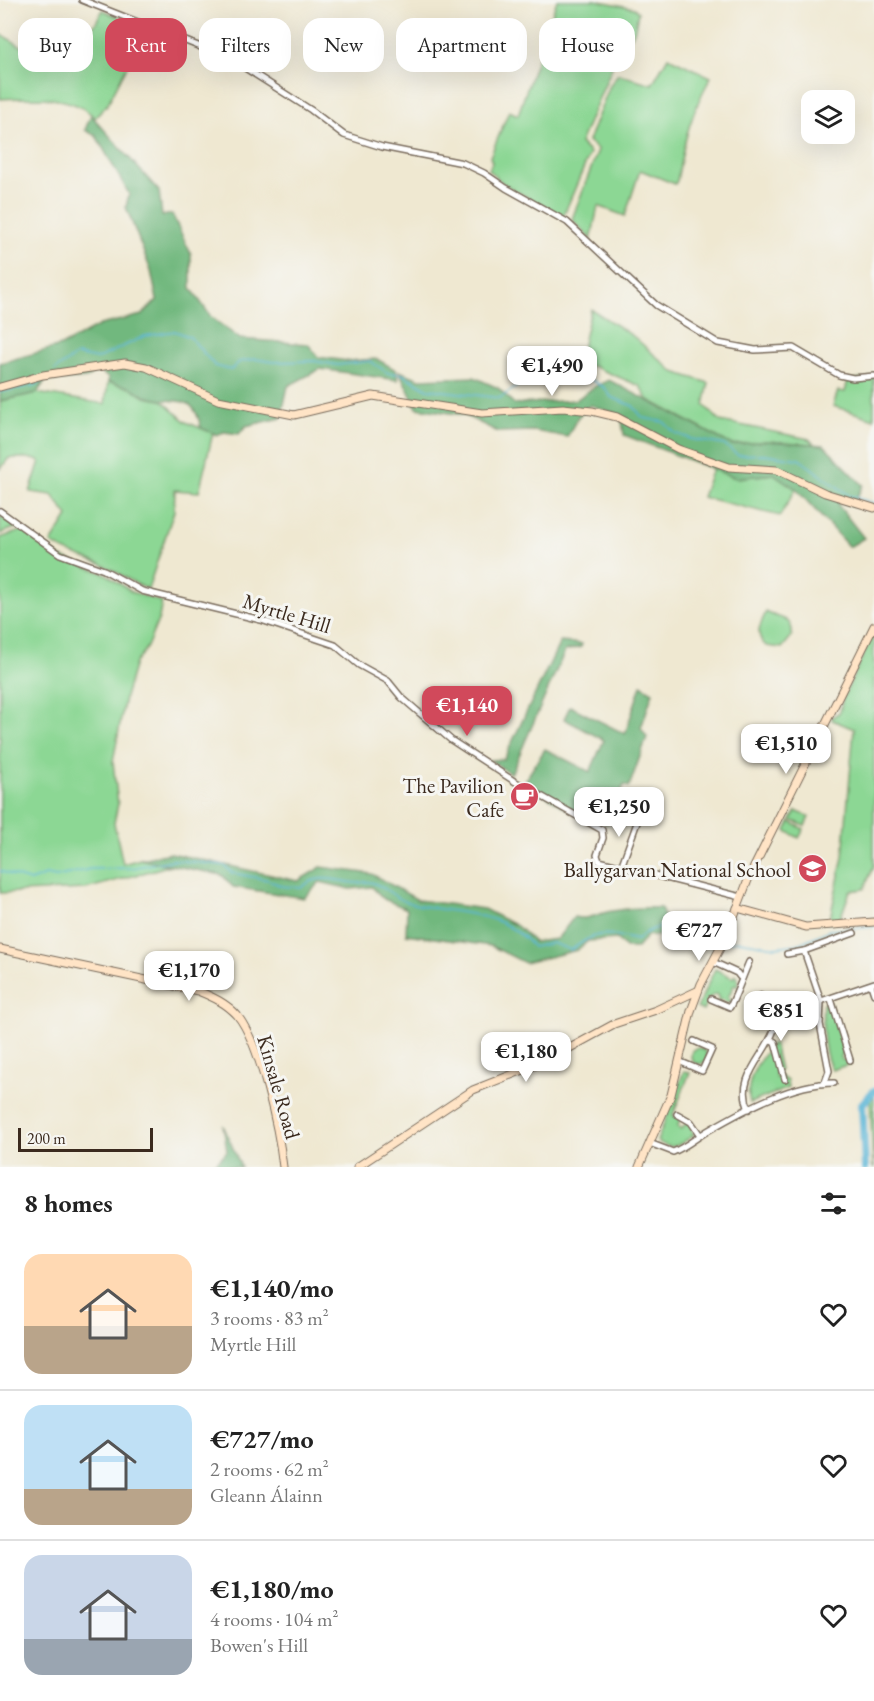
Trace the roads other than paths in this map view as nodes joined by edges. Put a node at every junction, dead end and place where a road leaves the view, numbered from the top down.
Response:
1 (82, 0) edge
2 (874, 376) edge
3 (0, 387) edge
4 (874, 508) edge
5 (0, 511) edge
6 (874, 626) edge
7 (639, 817) dead end
8 (621, 867) junction
9 (741, 897) junction
10 (737, 908) junction
11 (874, 922) edge
12 (850, 934) dead end
13 (0, 949) edge
14 (804, 951) junction
15 (787, 954) dead end
16 (713, 962) junction
17 (749, 962) dead end
18 (740, 977) junction
19 (872, 984) edge
20 (698, 991) junction
21 (874, 994) edge
22 (711, 999) dead end
23 (763, 999) dead end
24 (831, 999) junction
25 (821, 1001) junction
26 (770, 1039) junction
27 (695, 1044) dead end
28 (847, 1058) dead end
29 (681, 1062) junction
30 (776, 1075) dead end
31 (825, 1082) junction
32 (834, 1083) dead end
33 (749, 1109) junction
34 (677, 1114) dead end
35 (686, 1119) junction
36 (681, 1126) dead end
37 (700, 1135) junction
38 (652, 1144) junction
39 (283, 1167) edge
40 (357, 1167) edge
41 (639, 1167) edge

1 - 2 street
3 - 4 street
5 - 8 street, Myrtle Hill
6 - 9 street
7 - 8 street
8 - 9 street, Myrtle Hill
9 - 10 street
10 - 11 street
10 - 16 street
12 - 14 street
13 - 39 street, Kinsale Road
14 - 15 street
14 - 25 street
16 - 18 street
16 - 20 street
17 - 18 street
18 - 22 street
19 - 21 street
19 - 24 street
20 - 29 street
20 - 40 street
23 - 26 street
24 - 25 street
24 - 28 street
25 - 31 street
26 - 30 street
26 - 33 street
27 - 29 street
29 - 38 street
31 - 32 street
31 - 33 street
33 - 37 street
34 - 35 street
35 - 36 street
35 - 37 street
37 - 38 street
38 - 41 street

